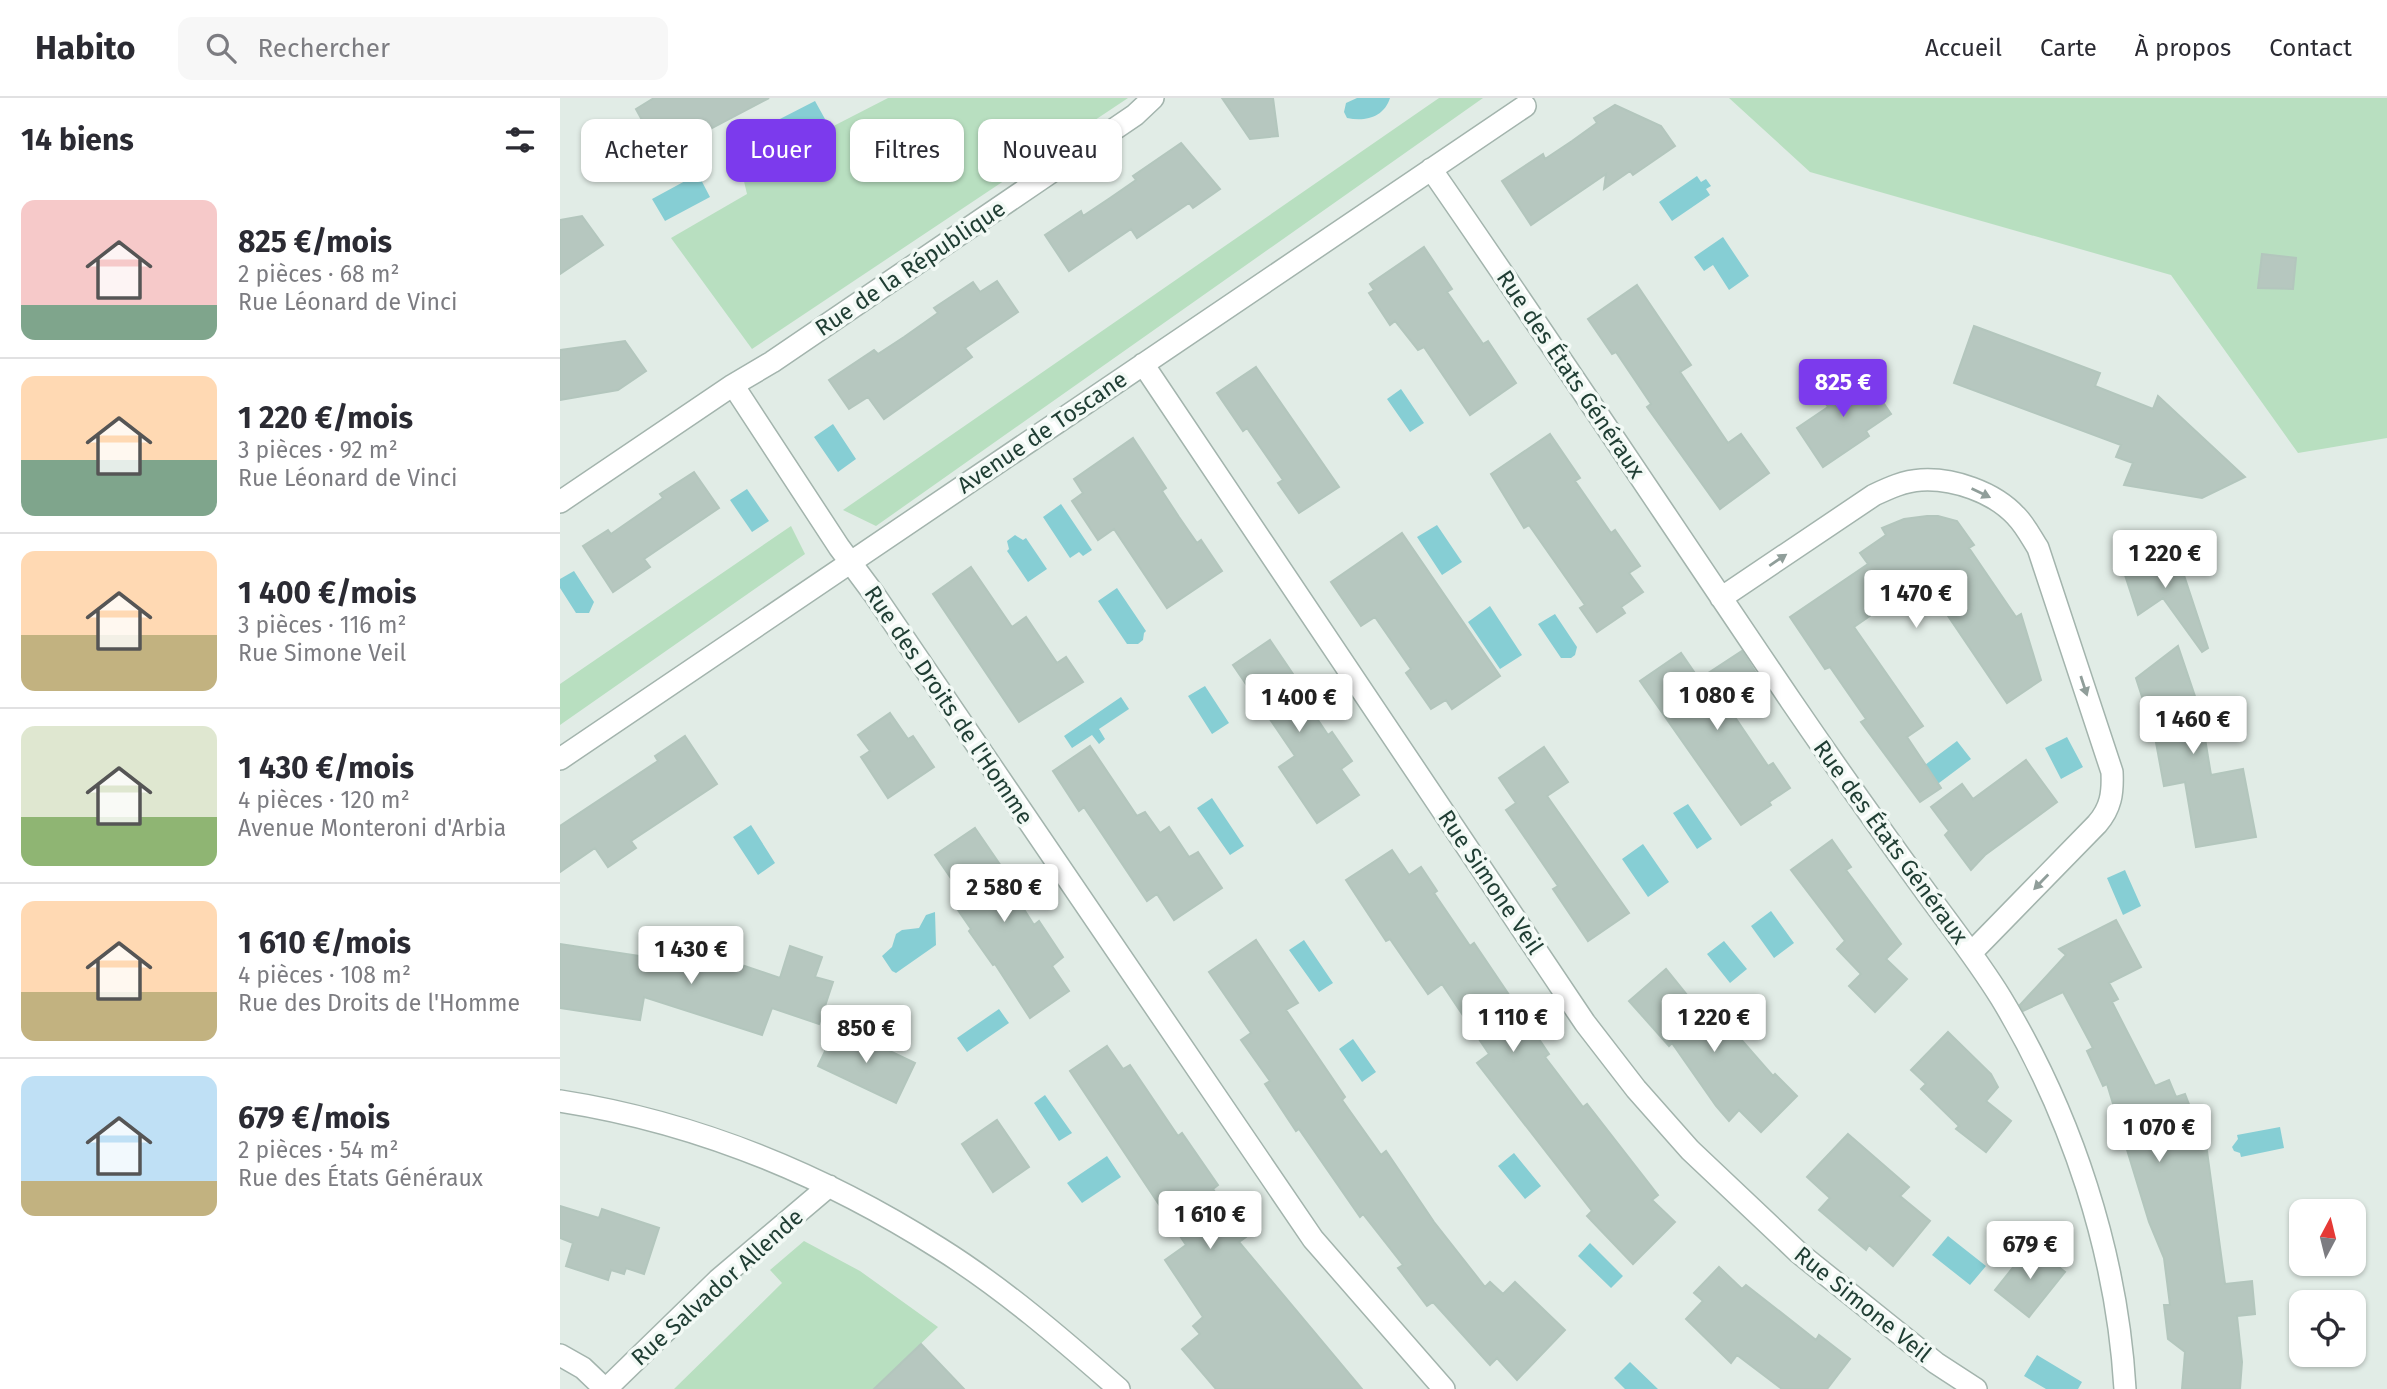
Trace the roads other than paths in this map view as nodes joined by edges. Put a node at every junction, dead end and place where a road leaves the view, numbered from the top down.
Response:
1 (1153, 98) edge
2 (1525, 106) dead end
3 (1431, 169) junction
4 (1143, 364) junction
5 (733, 385) junction
6 (560, 502) edge
7 (851, 562) junction
8 (1721, 598) junction
9 (560, 759) edge
10 (1972, 952) junction
11 (560, 1101) edge
12 (829, 1186) junction
13 (560, 1355) edge
14 (606, 1389) edge
15 (1119, 1389) edge
16 (1444, 1389) edge
17 (1976, 1389) edge
18 (2125, 1389) edge

1 - 5 street, Rue de la République
2 - 3 street, Avenue de Toscane
3 - 4 street, Avenue de Toscane
3 - 8 street, Rue des États Généraux
4 - 7 street, Avenue de Toscane
4 - 17 street, Rue Simone Veil
5 - 6 street, Rue de la République
5 - 7 street
7 - 9 street, Avenue de Toscane
7 - 16 street, Rue des Droits de l'Homme
8 - 10 street, Rue des États Généraux
8 -> 10 street
10 - 18 street, Rue des États Généraux
11 - 12 street
12 - 14 street, Rue Salvador Allende
12 - 15 street
13 - 14 street

